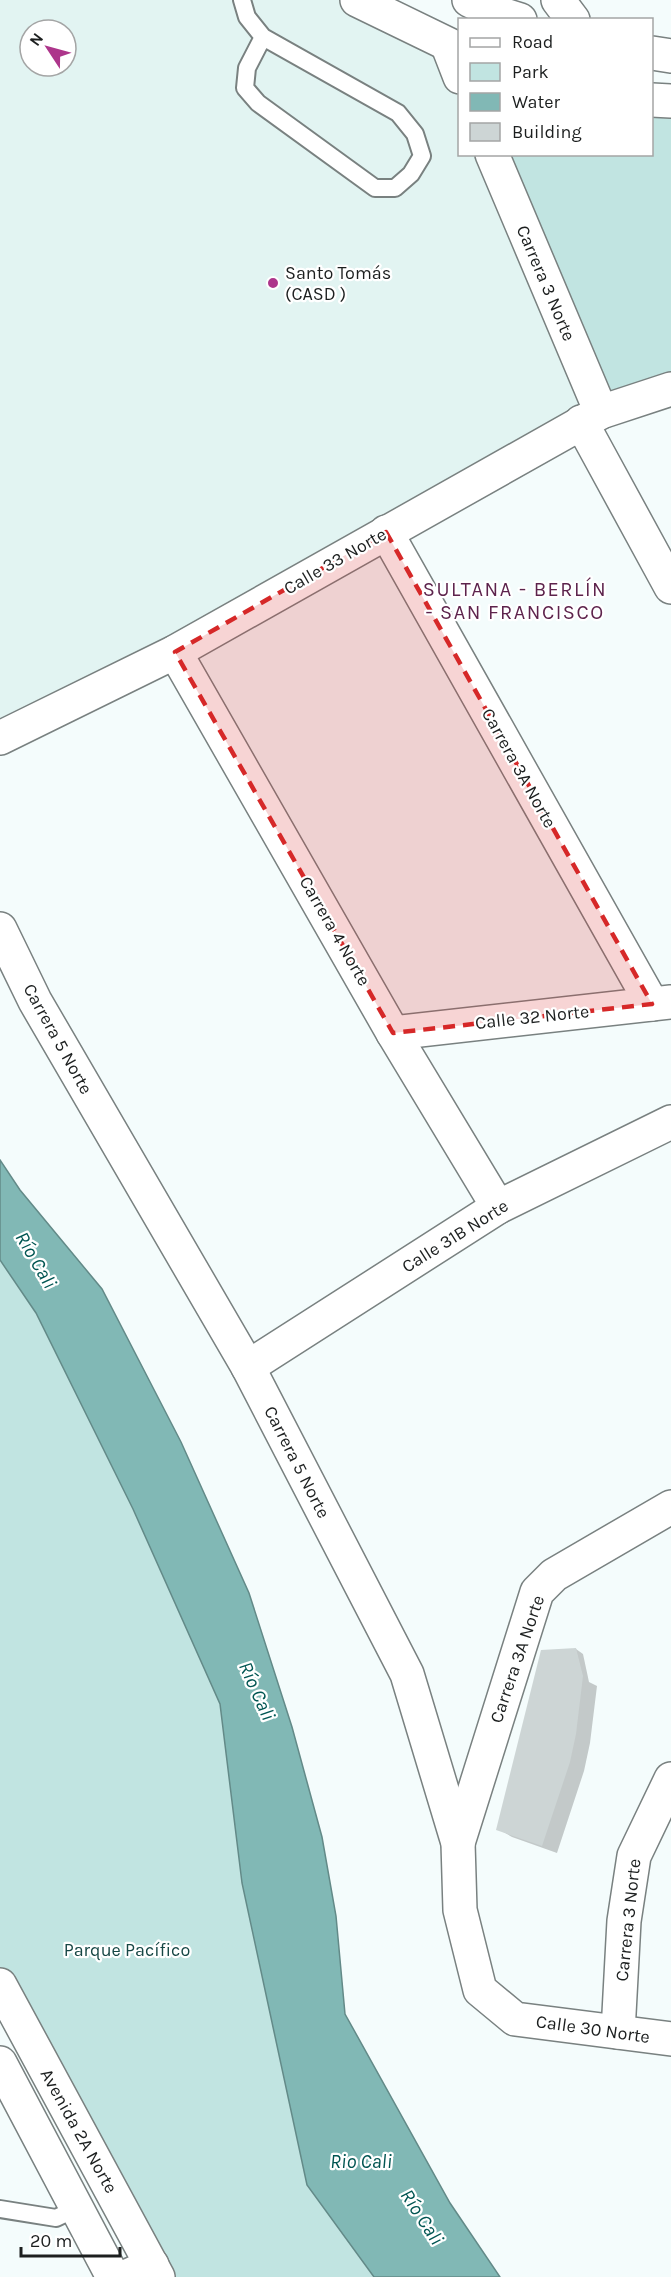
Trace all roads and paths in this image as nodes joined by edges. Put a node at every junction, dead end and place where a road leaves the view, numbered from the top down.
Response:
1 (242, 0) edge
2 (251, 0) edge
3 (357, 0) edge
4 (469, 0) edge
5 (558, 0) edge
6 (247, 18) junction
7 (514, 18) edge
8 (572, 18) edge
9 (263, 37) junction
10 (454, 48) edge
11 (653, 53) edge
12 (671, 56) edge
13 (458, 71) edge
14 (653, 100) edge
15 (671, 101) edge
16 (493, 156) edge
17 (671, 389) edge
18 (591, 417) junction
19 (386, 532) junction
20 (671, 588) edge
21 (175, 652) junction
22 (0, 738) edge
23 (0, 929) edge
24 (662, 1003) edge
25 (393, 1033) junction
26 (671, 1122) edge
27 (498, 1207) junction
28 (248, 1366) junction
29 (671, 1507) edge
30 (671, 1779) edge
31 (458, 1843) junction
32 (0, 1986) edge
33 (515, 2019) joint
34 (618, 2032) junction
35 (671, 2039) edge
36 (0, 2063) edge
37 (77, 2208) junction
38 (0, 2210) edge
39 (145, 2273) edge
40 (113, 2277) edge

1 - 6 lane
2 - 6 lane
3 - 10 street
4 - 7 street
5 - 8 street
6 - 9 lane
9 - 9 lane
10 - 13 street
11 - 12 street
14 - 15 street
16 - 18 street, Carrera 3 Norte
17 - 18 street, Calle 33 Norte
18 - 19 street, Calle 33 Norte
18 - 20 street, Carrera 3 Norte
19 - 21 street, Calle 33 Norte
19 - 24 street, Carrera 3A Norte
21 - 22 street, Calle 33 Norte
21 - 25 street, Carrera 4 Norte
23 - 28 street, Carrera 5 Norte
24 - 25 street, Calle 32 Norte
25 - 27 street, Carrera 4 Norte
26 - 27 street, Calle 31B Norte
27 - 28 street, Calle 31B Norte
28 - 31 street, Carrera 5 Norte
29 - 31 street, Carrera 3A Norte
30 - 34 street, Carrera 3 Norte
31 - 33 street, Carrera 5 Norte
32 - 39 street, Avenida 2A Norte
33 - 34 street, Calle 30 Norte
34 - 35 street, Calle 30 Norte
36 - 37 street, Avenida 2A Norte
37 - 38 lane
37 - 40 street, Avenida 2A Norte

